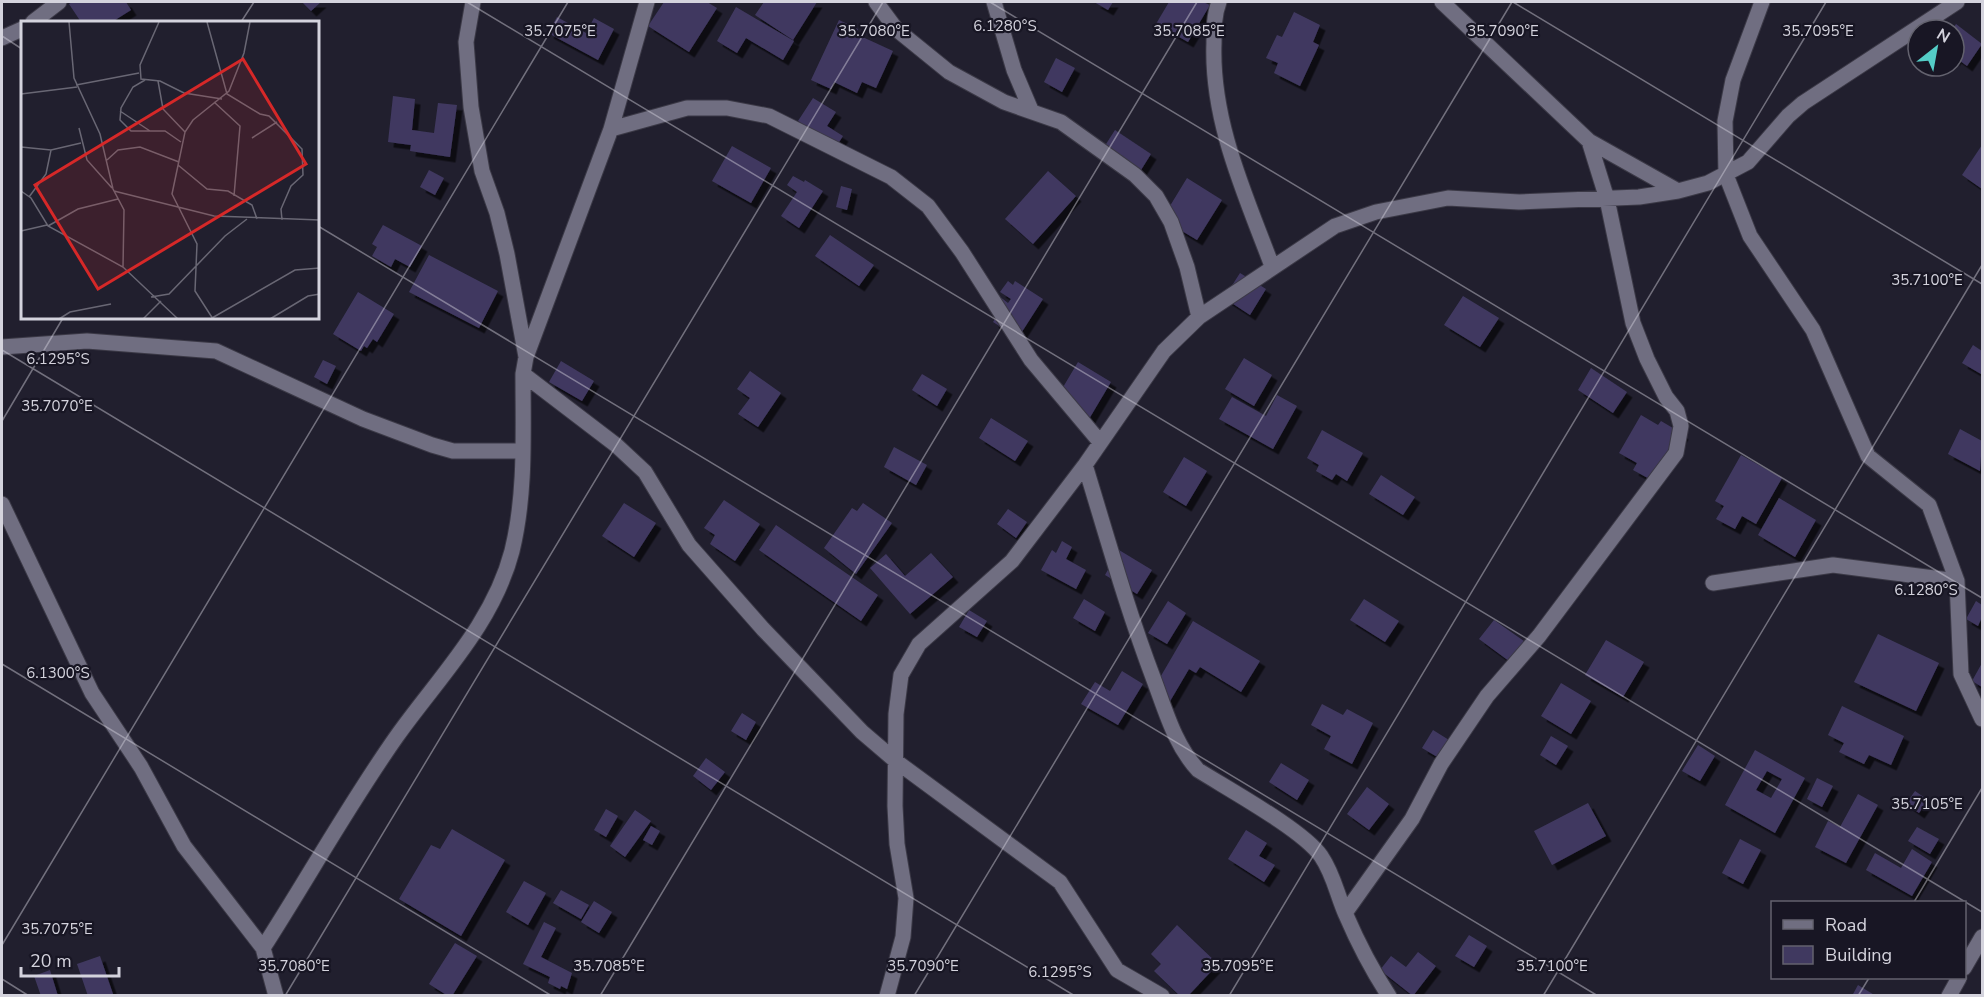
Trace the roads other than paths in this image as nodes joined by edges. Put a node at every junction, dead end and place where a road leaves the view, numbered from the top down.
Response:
1 (59, 2) edge
2 (473, 2) edge
3 (647, 2) edge
4 (876, 2) edge
5 (994, 2) edge
6 (1219, 2) edge
7 (1442, 2) edge
8 (1762, 2) edge
9 (1957, 2) edge
10 (34, 21) edge
11 (21, 29) edge
12 (2, 38) edge
13 (1031, 110) junction
14 (611, 129) junction
15 (1589, 141) junction
16 (1726, 175) junction
17 (1678, 191) junction
18 (1607, 199) junction
19 (1272, 266) junction
20 (1199, 317) junction
21 (2, 347) edge
22 (526, 357) junction
23 (523, 374) junction
24 (1100, 442) junction
25 (523, 451) junction
26 (1085, 465) junction
27 (2, 504) edge
28 (1957, 581) junction
29 (1713, 583) dead end
30 (1983, 719) edge
31 (897, 762) junction
32 (1345, 913) junction
33 (1983, 937) edge
34 (263, 948) junction
35 (1966, 966) edge
36 (1958, 979) edge
37 (276, 996) edge
38 (886, 996) edge
39 (1162, 996) edge
40 (1389, 996) edge
41 (1948, 996) edge

1 - 10 street
2 - 22 street
3 - 14 street
4 - 13 street
5 - 13 street
6 - 19 street
7 - 15 street
8 - 16 street
9 - 16 street
11 - 12 street
13 - 20 street
14 - 22 street
14 - 24 street
15 - 17 street
15 - 18 street
16 - 17 street
16 - 28 street
17 - 18 street
18 - 19 street
18 - 32 street
19 - 20 street
20 - 24 street
21 - 25 street
22 - 23 street
23 - 25 street
23 - 31 street
24 - 26 street
25 - 34 street
26 - 31 street
26 - 32 street
27 - 34 street
28 - 29 street
28 - 30 street
31 - 38 street
31 - 39 street
32 - 40 street
33 - 35 street
34 - 37 street
36 - 41 street

